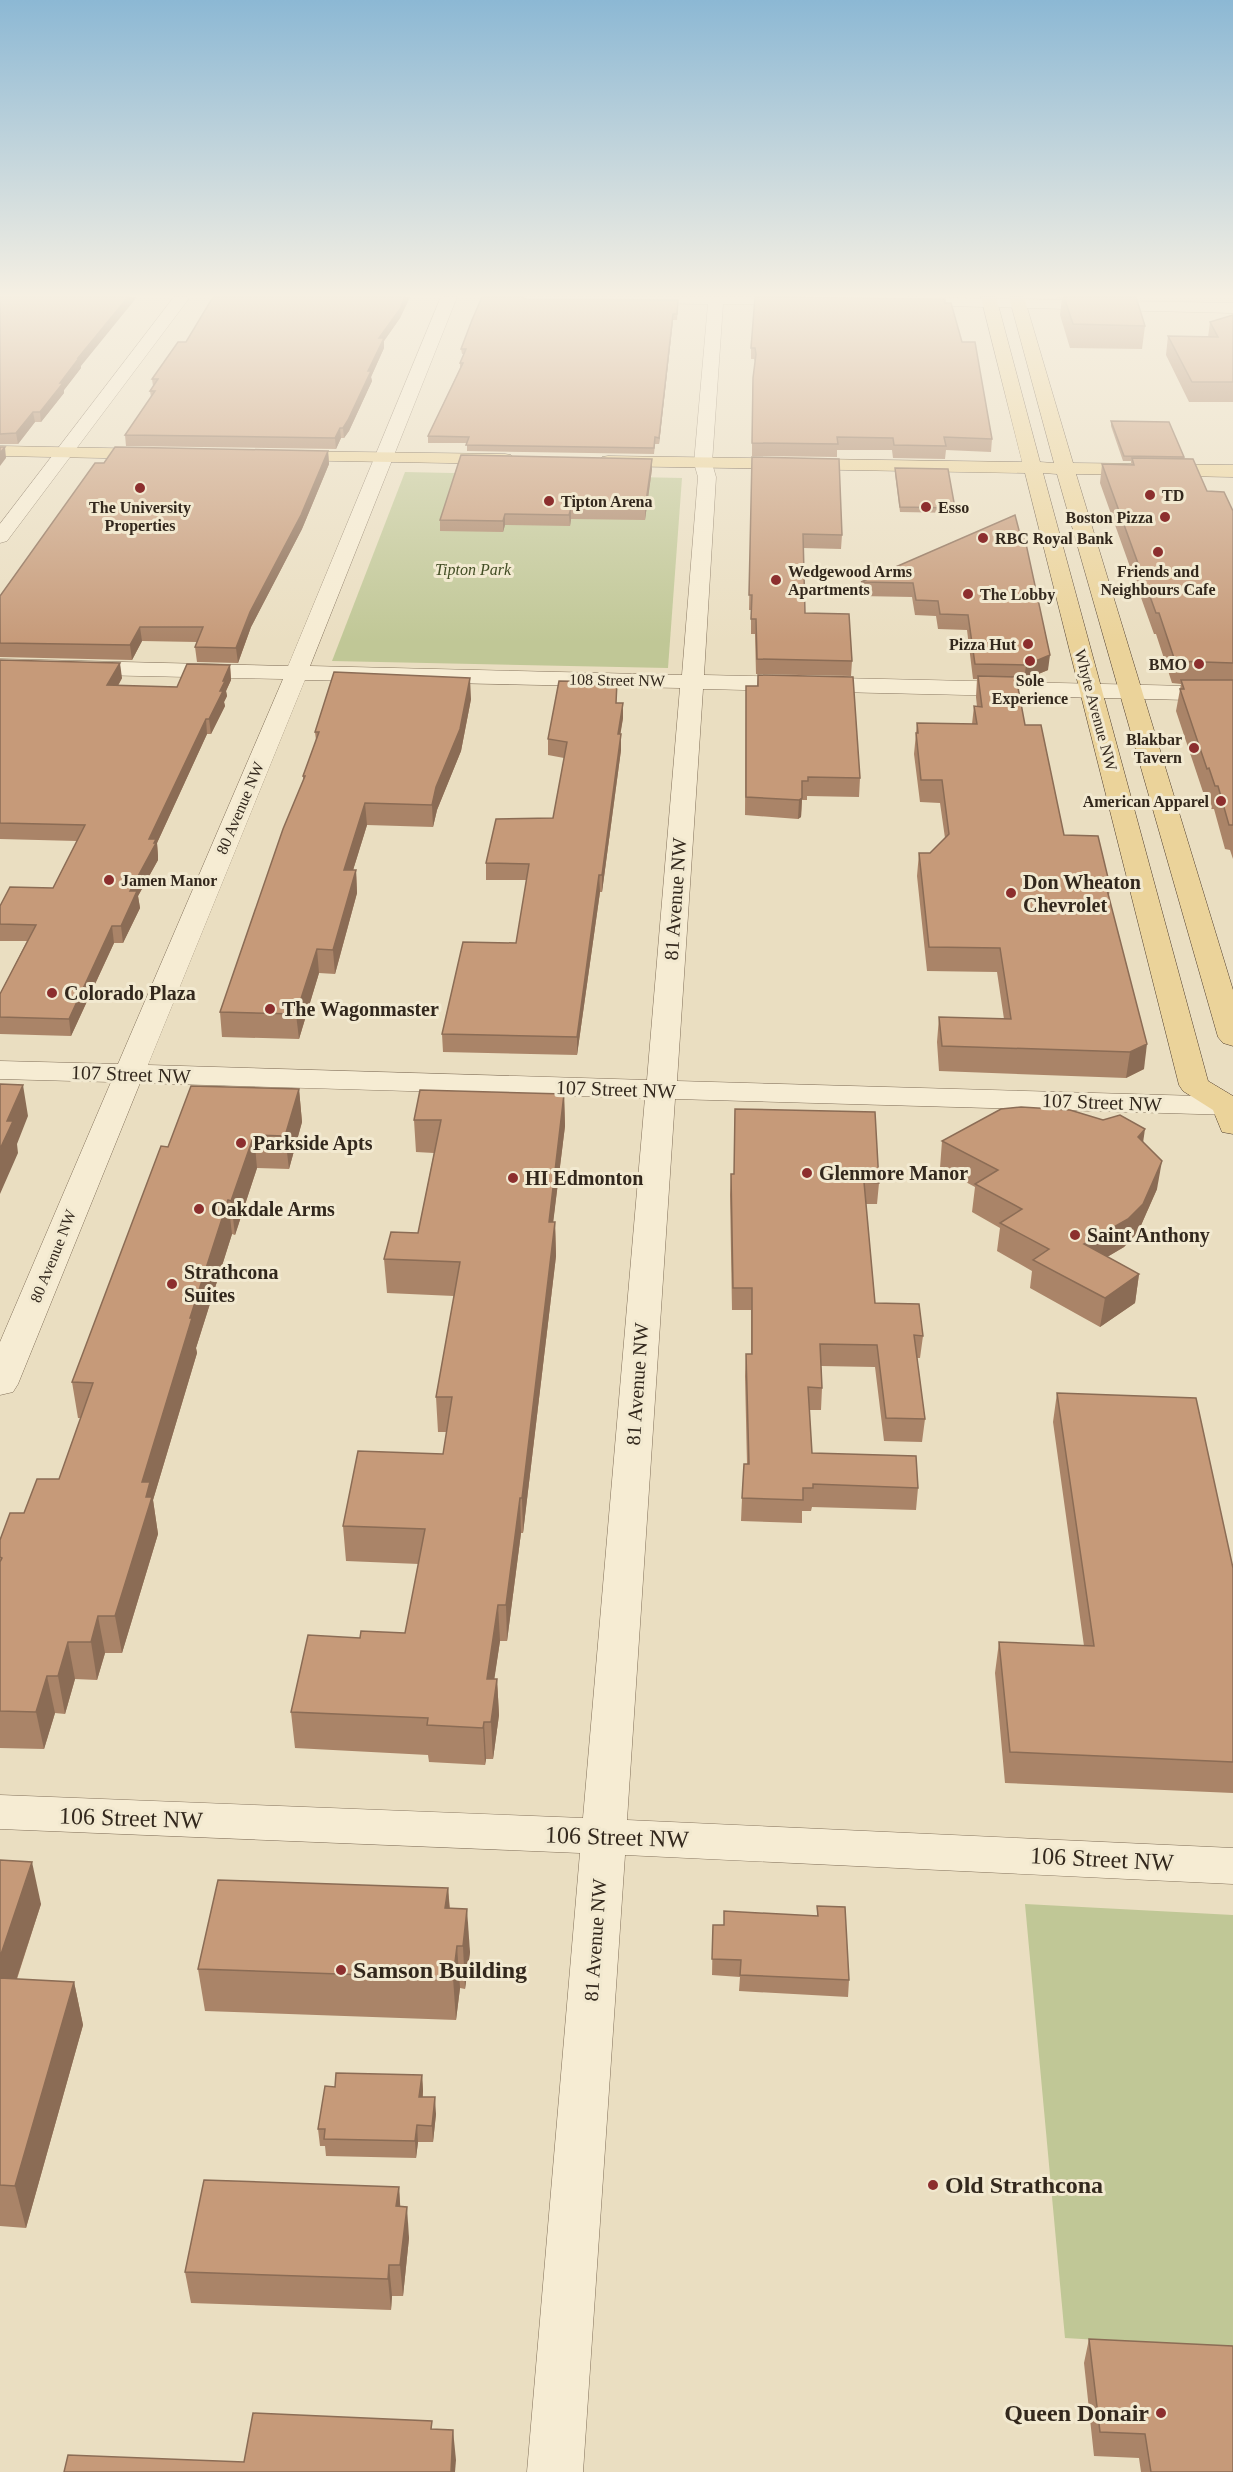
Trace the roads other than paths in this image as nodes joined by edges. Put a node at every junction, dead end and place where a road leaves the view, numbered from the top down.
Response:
1 (94, 412) edge
2 (401, 412) edge
3 (707, 412) edge
4 (1017, 412) edge
5 (1051, 412) edge
6 (0, 451) edge
7 (64, 452) junction
8 (168, 454) edge
9 (271, 455) edge
10 (383, 457) junction
11 (521, 459) edge
12 (590, 460) edge
13 (703, 463) junction
14 (1031, 468) junction
15 (1067, 468) junction
16 (1233, 471) edge
17 (0, 537) edge
18 (0, 666) edge
19 (296, 674) junction
20 (691, 682) junction
21 (1091, 691) junction
22 (1130, 692) junction
23 (1233, 694) edge
24 (1233, 1037) edge
25 (0, 1070) edge
26 (128, 1074) junction
27 (660, 1090) junction
28 (1232, 1110) edge
29 (0, 1384) edge
30 (0, 1812) edge
31 (603, 1836) junction
32 (1233, 1866) edge
33 (555, 2472) edge

1 - 7 street
2 - 10 street, 80 Avenue NW
3 - 13 street, 81 Avenue NW
4 - 14 main road, Whyte Avenue NW
5 - 15 main road, Whyte Avenue NW
6 - 7 main road
7 - 8 main road
7 - 17 street
9 - 10 main road
10 - 11 main road
10 - 19 street, 80 Avenue NW
12 - 13 main road
13 - 14 main road
13 - 20 street, 81 Avenue NW
14 - 15 main road
14 - 21 main road, Whyte Avenue NW
15 - 16 main road
15 - 22 main road, Whyte Avenue NW
18 - 19 street, 108 Street NW
19 - 20 street, 108 Street NW
19 - 26 street, 80 Avenue NW
20 - 21 street, 108 Street NW
20 - 27 street, 81 Avenue NW
21 - 22 street, 108 Street NW
21 - 28 main road, Whyte Avenue NW
22 - 23 street, 108 Street NW
22 - 24 main road, Whyte Avenue NW
25 - 26 street, 107 Street NW
26 - 27 street, 107 Street NW
26 - 29 street, 80 Avenue NW
27 - 28 street, 107 Street NW
27 - 31 street, 81 Avenue NW
30 - 31 street, 106 Street NW
31 - 32 street, 106 Street NW
31 - 33 street, 81 Avenue NW

